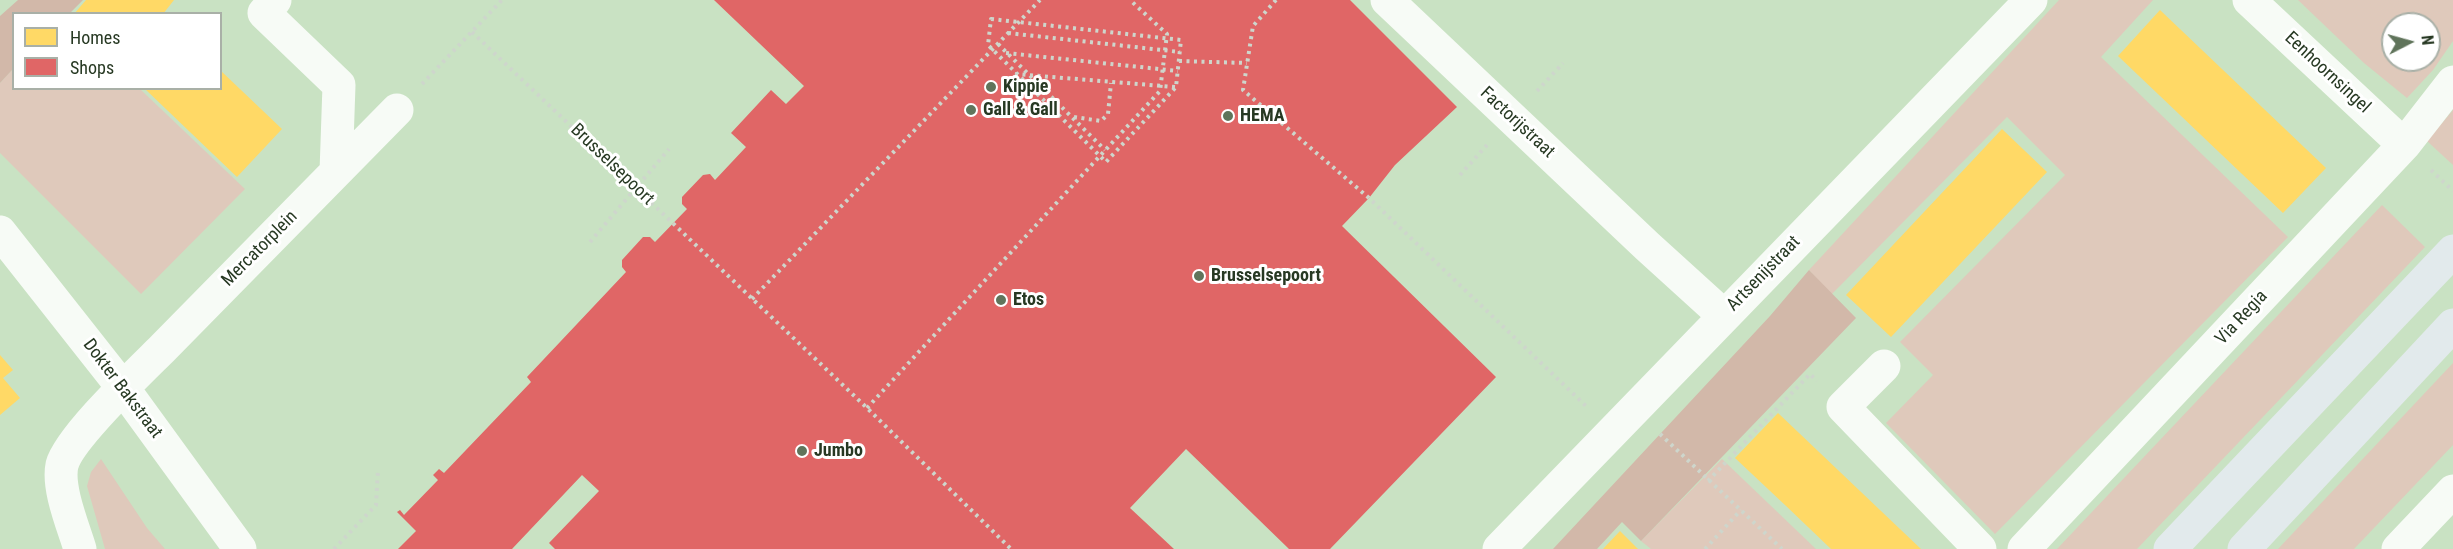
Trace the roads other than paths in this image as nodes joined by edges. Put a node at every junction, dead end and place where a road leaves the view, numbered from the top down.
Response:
1 (275, 0) edge
2 (1386, 0) edge
3 (2031, 0) edge
4 (2249, 0) edge
5 (2453, 82) edge
6 (397, 110) dead end
7 (2404, 145) junction
8 (336, 172) junction
9 (0, 232) edge
10 (2453, 251) edge
11 (1723, 315) junction
12 (2453, 325) edge
13 (1884, 366) dead end
14 (123, 388) junction
15 (2453, 491) edge
16 (80, 549) edge
17 (240, 549) edge
18 (1498, 549) edge
19 (1980, 549) edge
20 (2024, 549) edge
21 (2170, 549) edge
22 (2244, 549) edge
23 (2398, 549) edge

1 - 8 street
2 - 11 street, Factorijstraat
3 - 11 street, Artsenijstraat
4 - 7 street, Eenhoornsingel
5 - 7 street, Via Regia
6 - 8 street, Mercatorplein
7 - 20 street, Via Regia
8 - 14 street, Mercatorplein
9 - 14 street, Dokter Bakstraat
10 - 21 main road
11 - 18 street, Artsenijstraat
12 - 22 main road
13 - 19 street
14 - 16 street, Mercatorplein
14 - 17 street, Dokter Bakstraat
15 - 23 street

